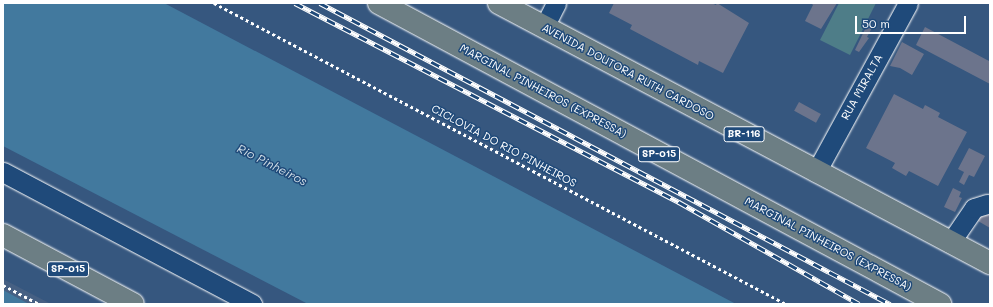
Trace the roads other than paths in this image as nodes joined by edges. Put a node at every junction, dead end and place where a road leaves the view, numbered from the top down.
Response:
1 (379, 3) edge
2 (499, 3) edge
3 (556, 3) edge
4 (908, 3) edge
5 (544, 27) junction
6 (3, 172) edge
7 (816, 172) junction
8 (987, 204) dead end
9 (3, 235) edge
10 (950, 243) junction
11 (990, 263) edge
12 (132, 304) edge
13 (252, 304) edge
14 (940, 304) edge

1 - 14 highway, MARGINAL PINHEIROS (EXPRESSA) / SP-015
2 - 5 highway, AVENIDA DOUTORA RUTH CARDOSO / BR-116
3 - 5 street
4 - 7 street, RUA MIRALTA
5 - 7 highway, AVENIDA DOUTORA RUTH CARDOSO / BR-116
6 - 13 street
7 - 10 highway, AVENIDA DOUTORA RUTH CARDOSO / BR-116
8 - 10 street
9 - 12 highway, SP-015
10 - 11 highway, AVENIDA DOUTORA RUTH CARDOSO / BR-116

